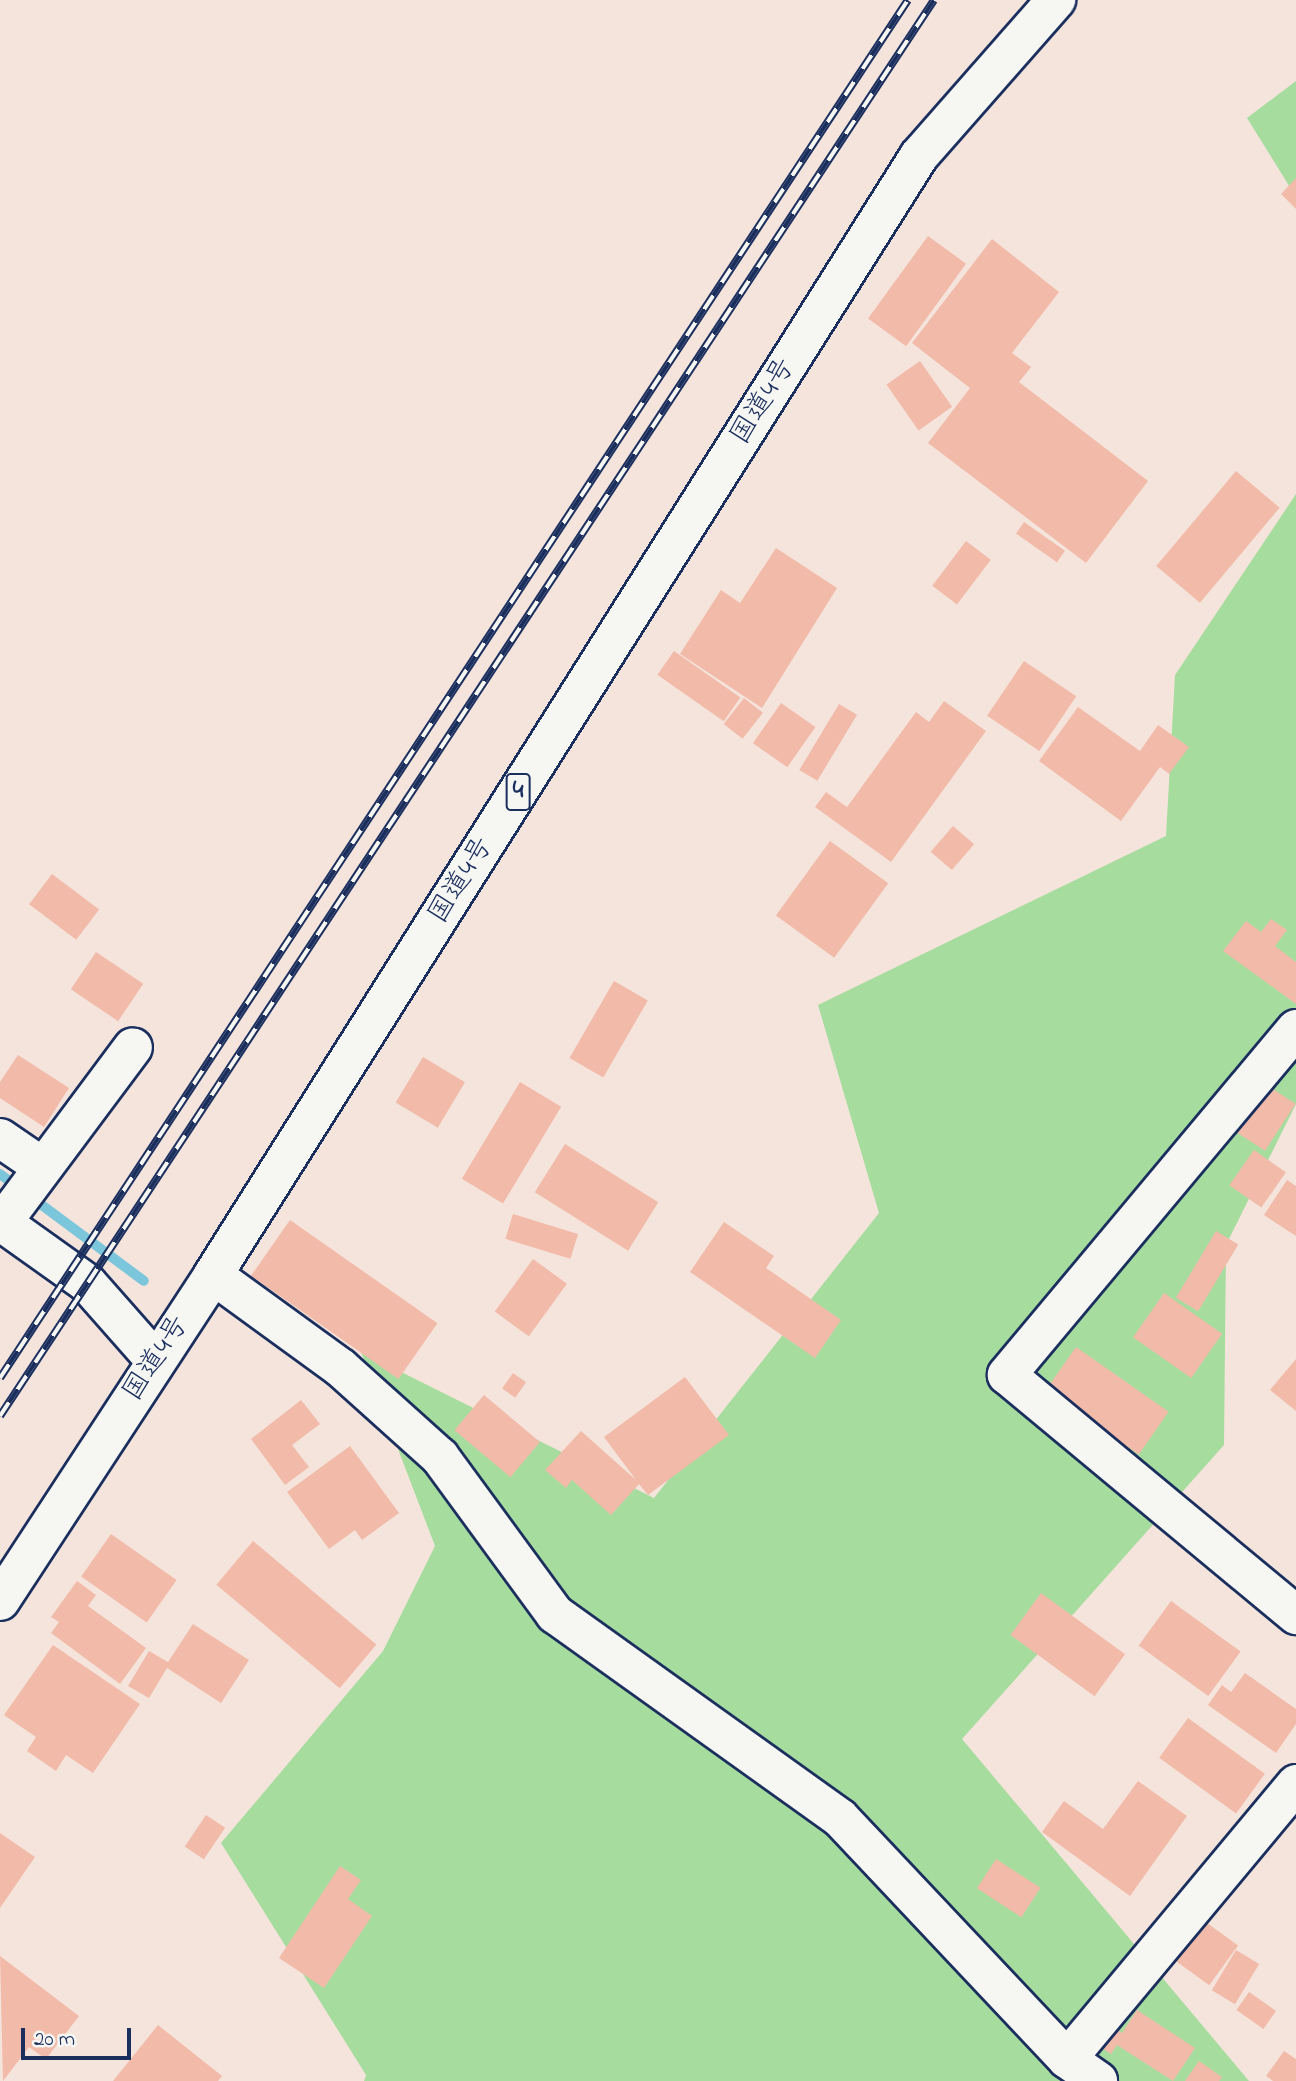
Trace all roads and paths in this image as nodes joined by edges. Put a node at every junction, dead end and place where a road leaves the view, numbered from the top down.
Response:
1 (1056, 0) edge
2 (1296, 1029) edge
3 (133, 1047) dead end
4 (0, 1138) edge
5 (18, 1198) edge
6 (213, 1275) junction
7 (155, 1360) junction
8 (0, 1601) edge
9 (1296, 1615) edge
10 (1296, 1784) edge
11 (1067, 2059) junction
12 (1098, 2081) edge

1 - 6 main road, 国道4号 / 4
2 - 9 main road
3 - 5 main road
4 - 5 main road
5 - 7 main road
6 - 7 main road, 国道4号 / 4
6 - 11 main road
7 - 8 main road, 国道4号 / 4
10 - 11 main road
11 - 12 main road

